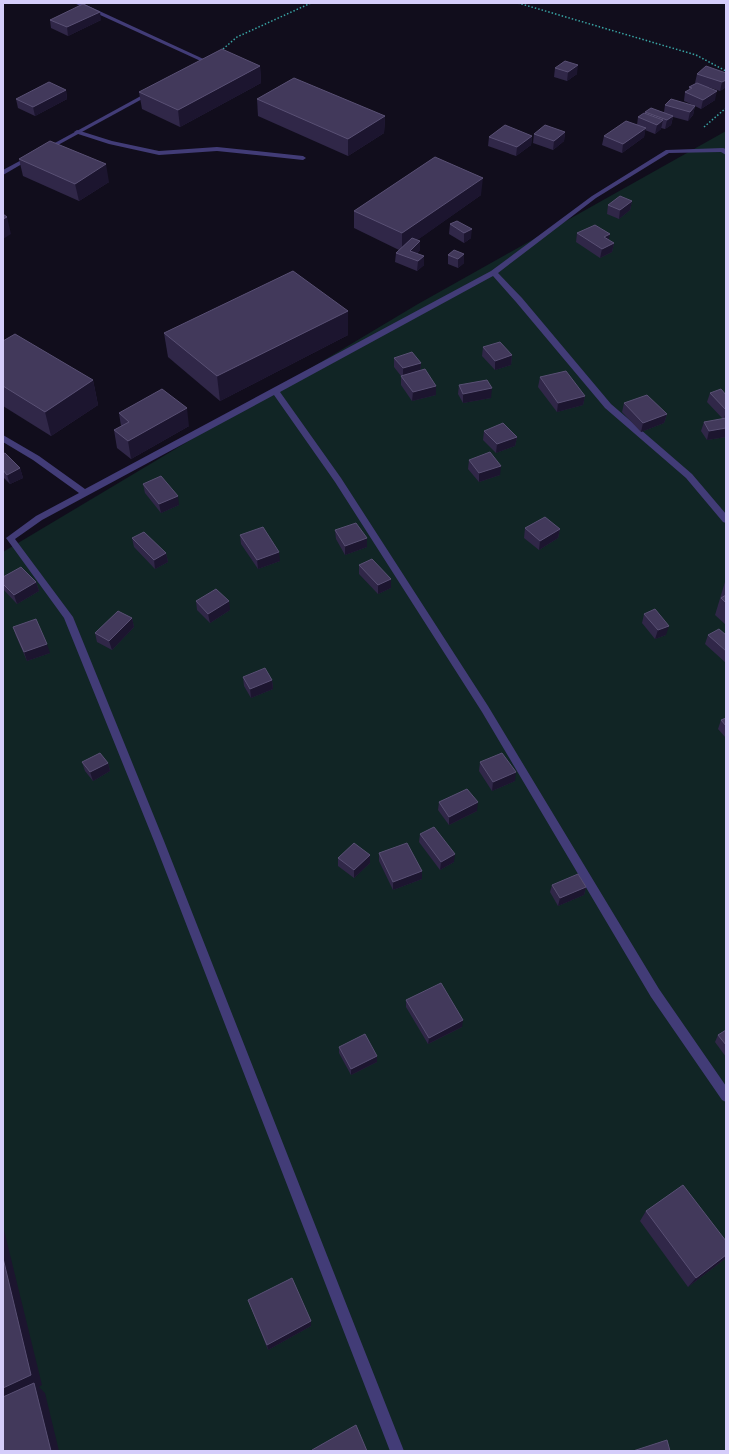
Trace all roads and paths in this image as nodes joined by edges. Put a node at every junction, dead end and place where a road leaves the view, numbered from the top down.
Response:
1 (77, 3) edge
2 (311, 3) edge
3 (518, 3) edge
4 (207, 62) junction
5 (200, 66) edge
6 (726, 71) edge
7 (159, 88) edge
8 (77, 132) junction
9 (726, 153) edge
10 (304, 158) dead end
11 (3, 173) edge
12 (494, 273) junction
13 (275, 391) junction
14 (3, 438) edge
15 (85, 493) junction
16 (726, 520) edge
17 (7, 540) edge
18 (726, 1096) edge
19 (397, 1451) edge

1 - 4 street
2 - 4 path
3 - 6 path
4 - 5 street
7 - 8 street
8 - 10 street
8 - 11 street
9 - 12 street
12 - 13 street
12 - 16 street
13 - 15 street
13 - 18 street
14 - 15 street
15 - 17 street
17 - 19 street

